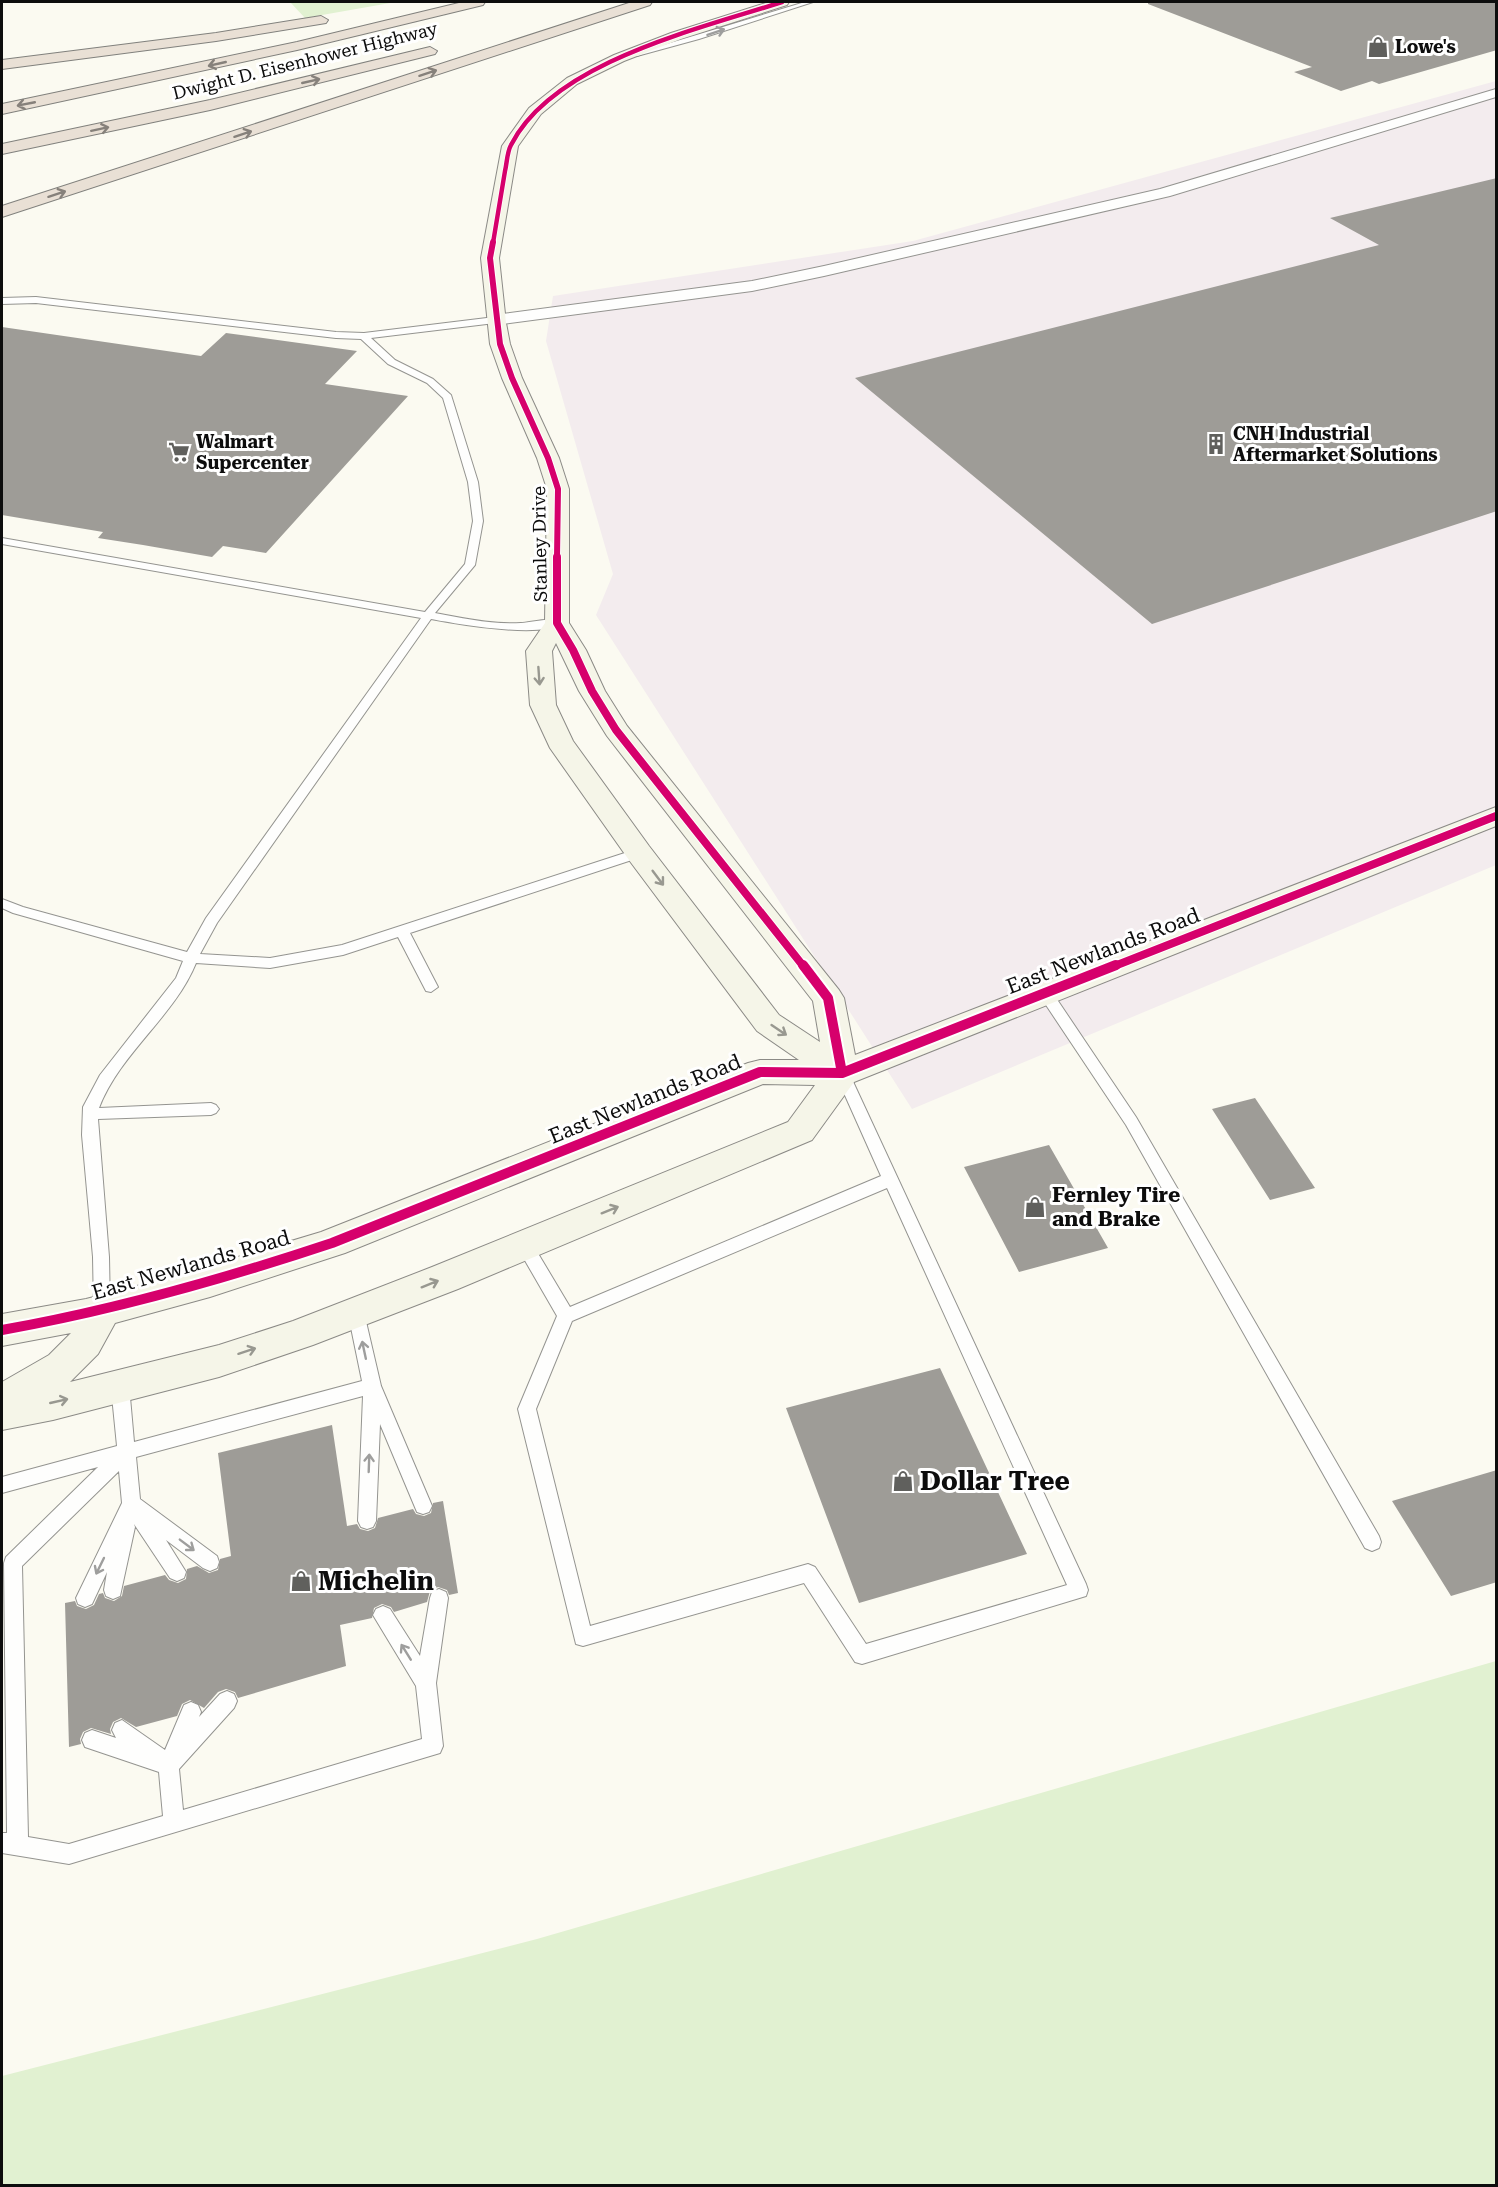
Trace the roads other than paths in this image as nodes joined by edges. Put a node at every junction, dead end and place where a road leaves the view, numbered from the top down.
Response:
1 (478, 2) edge
2 (615, 2) edge
3 (645, 2) edge
4 (782, 2) edge
5 (810, 2) edge
6 (873, 2) edge
7 (878, 2) edge
8 (332, 18) dead end
9 (496, 34) dead end
10 (441, 48) dead end
11 (619, 58) junction
12 (2, 64) edge
13 (1497, 93) edge
14 (2, 109) edge
15 (2, 149) edge
16 (2, 212) edge
17 (2, 301) edge
18 (495, 320) junction
19 (364, 336) junction
20 (2, 541) edge
21 (428, 615) junction
22 (557, 623) junction
23 (1497, 816) edge
24 (639, 854) junction
25 (2, 903) edge
26 (402, 931) junction
27 (191, 958) junction
28 (431, 987) dead end
29 (1045, 993) junction
30 (842, 1073) junction
31 (211, 1109) dead end
32 (91, 1114) junction
33 (891, 1179) junction
34 (524, 1245) junction
35 (102, 1310) junction
36 (356, 1313) junction
37 (566, 1316) junction
38 (2, 1330) edge
39 (120, 1386) junction
40 (372, 1386) junction
41 (2, 1400) edge
42 (2, 1413) edge
43 (126, 1452) junction
44 (2, 1485) edge
45 (131, 1503) junction
46 (423, 1506) dead end
47 (367, 1521) dead end
48 (1372, 1542) dead end
49 (210, 1562) dead end
50 (177, 1572) dead end
51 (113, 1590) dead end
52 (85, 1598) dead end
53 (439, 1598) dead end
54 (383, 1615) dead end
55 (426, 1683) junction
56 (227, 1701) dead end
57 (191, 1712) dead end
58 (122, 1730) dead end
59 (92, 1740) dead end
60 (169, 1765) junction
61 (174, 1823) junction
62 (10, 1844) edge

1 -> 14 highway, Dwight D. Eisenhower Highway
2 - 9 highway
16 -> 3 highway
4 - 11 street, Stanley Drive
11 -> 5 lane
6 - 7 lane
8 - 12 highway
15 -> 10 highway, Dwight D. Eisenhower Highway
11 - 18 street, Stanley Drive
13 - 18 street
17 - 19 lane
18 - 19 lane
18 - 22 street, Stanley Drive
19 - 21 lane
20 - 21 lane
21 - 22 lane
21 - 27 lane
22 -> 24 street, Stanley Drive
22 - 30 street, Stanley Drive
23 - 29 street, East Newlands Road
24 - 26 lane
24 -> 30 street, Stanley Drive
25 - 27 lane
26 - 27 lane
26 - 28 lane
27 - 32 lane
29 - 30 street, East Newlands Road
29 - 48 lane
30 - 33 lane
34 -> 30 street
30 - 35 street, East Newlands Road
31 - 32 lane
32 - 35 lane
33 - 37 lane
33 - 37 lane
36 -> 34 street
34 - 37 lane
35 - 38 street, East Newlands Road
35 - 41 street
39 -> 36 street
40 -> 36 lane
42 -> 39 street
39 - 43 lane
40 - 43 lane
40 - 46 lane
47 -> 40 lane
43 - 44 lane
43 - 45 lane
43 - 62 lane
45 -> 49 lane
45 - 50 lane
45 - 51 lane
45 -> 52 lane
53 - 55 lane
55 -> 54 lane
55 - 61 lane
56 - 60 lane
57 - 60 lane
58 - 60 lane
59 - 60 lane
60 - 61 lane
61 - 62 lane

